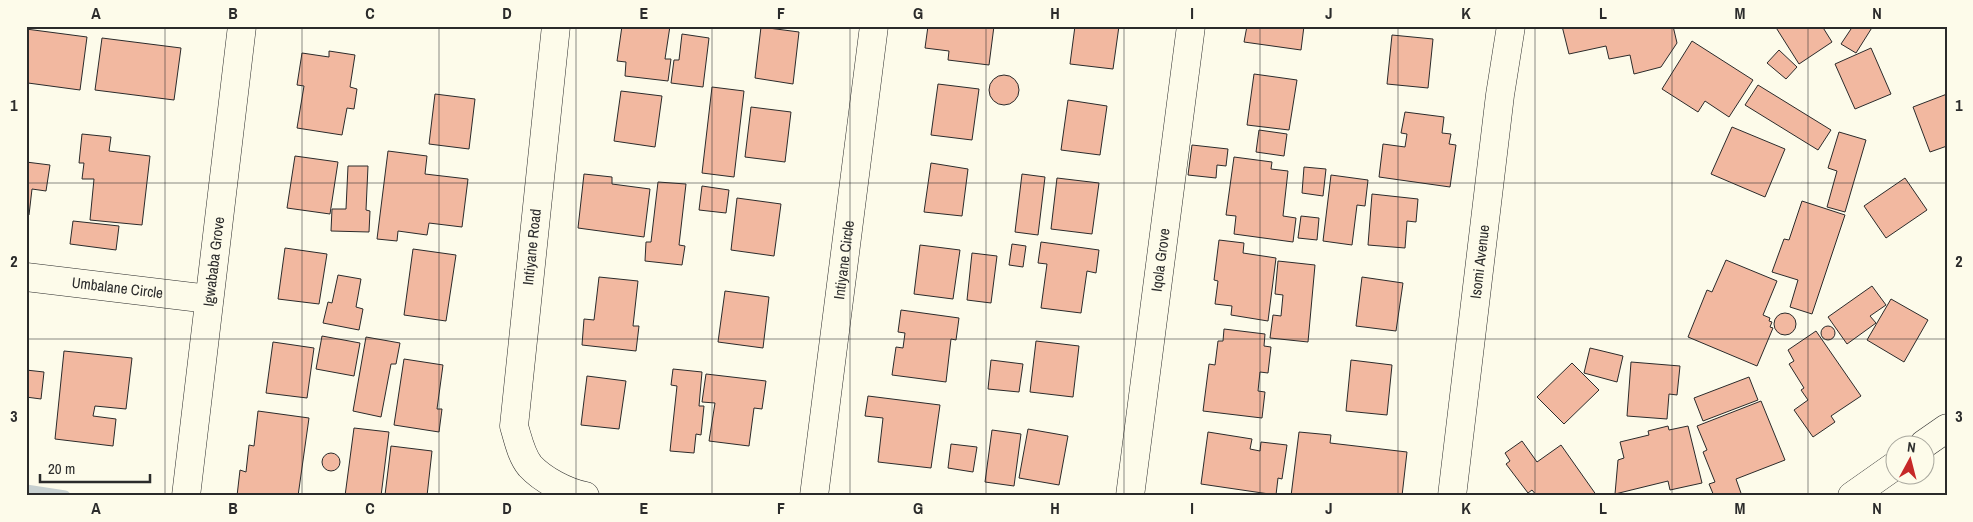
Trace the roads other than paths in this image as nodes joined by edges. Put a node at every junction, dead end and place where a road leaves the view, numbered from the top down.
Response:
1 (242, 26) edge
2 (874, 26) edge
3 (1191, 26) edge
4 (1511, 26) edge
5 (550, 27) edge
6 (26, 277) edge
7 (209, 299) junction
8 (1886, 472) edge
9 (186, 496) edge
10 (585, 496) edge
11 (814, 496) edge
12 (1130, 496) edge
13 (1452, 496) edge
14 (1852, 496) edge

1 - 7 street, Igwababa Grove
2 - 11 street, Intiyane Circle
3 - 12 street, Iqola Grove
4 - 13 street, Isomi Avenue
5 - 10 street, Intiyane Road
6 - 7 street, Umbalane Circle
7 - 9 street, Igwababa Grove
8 - 14 street

